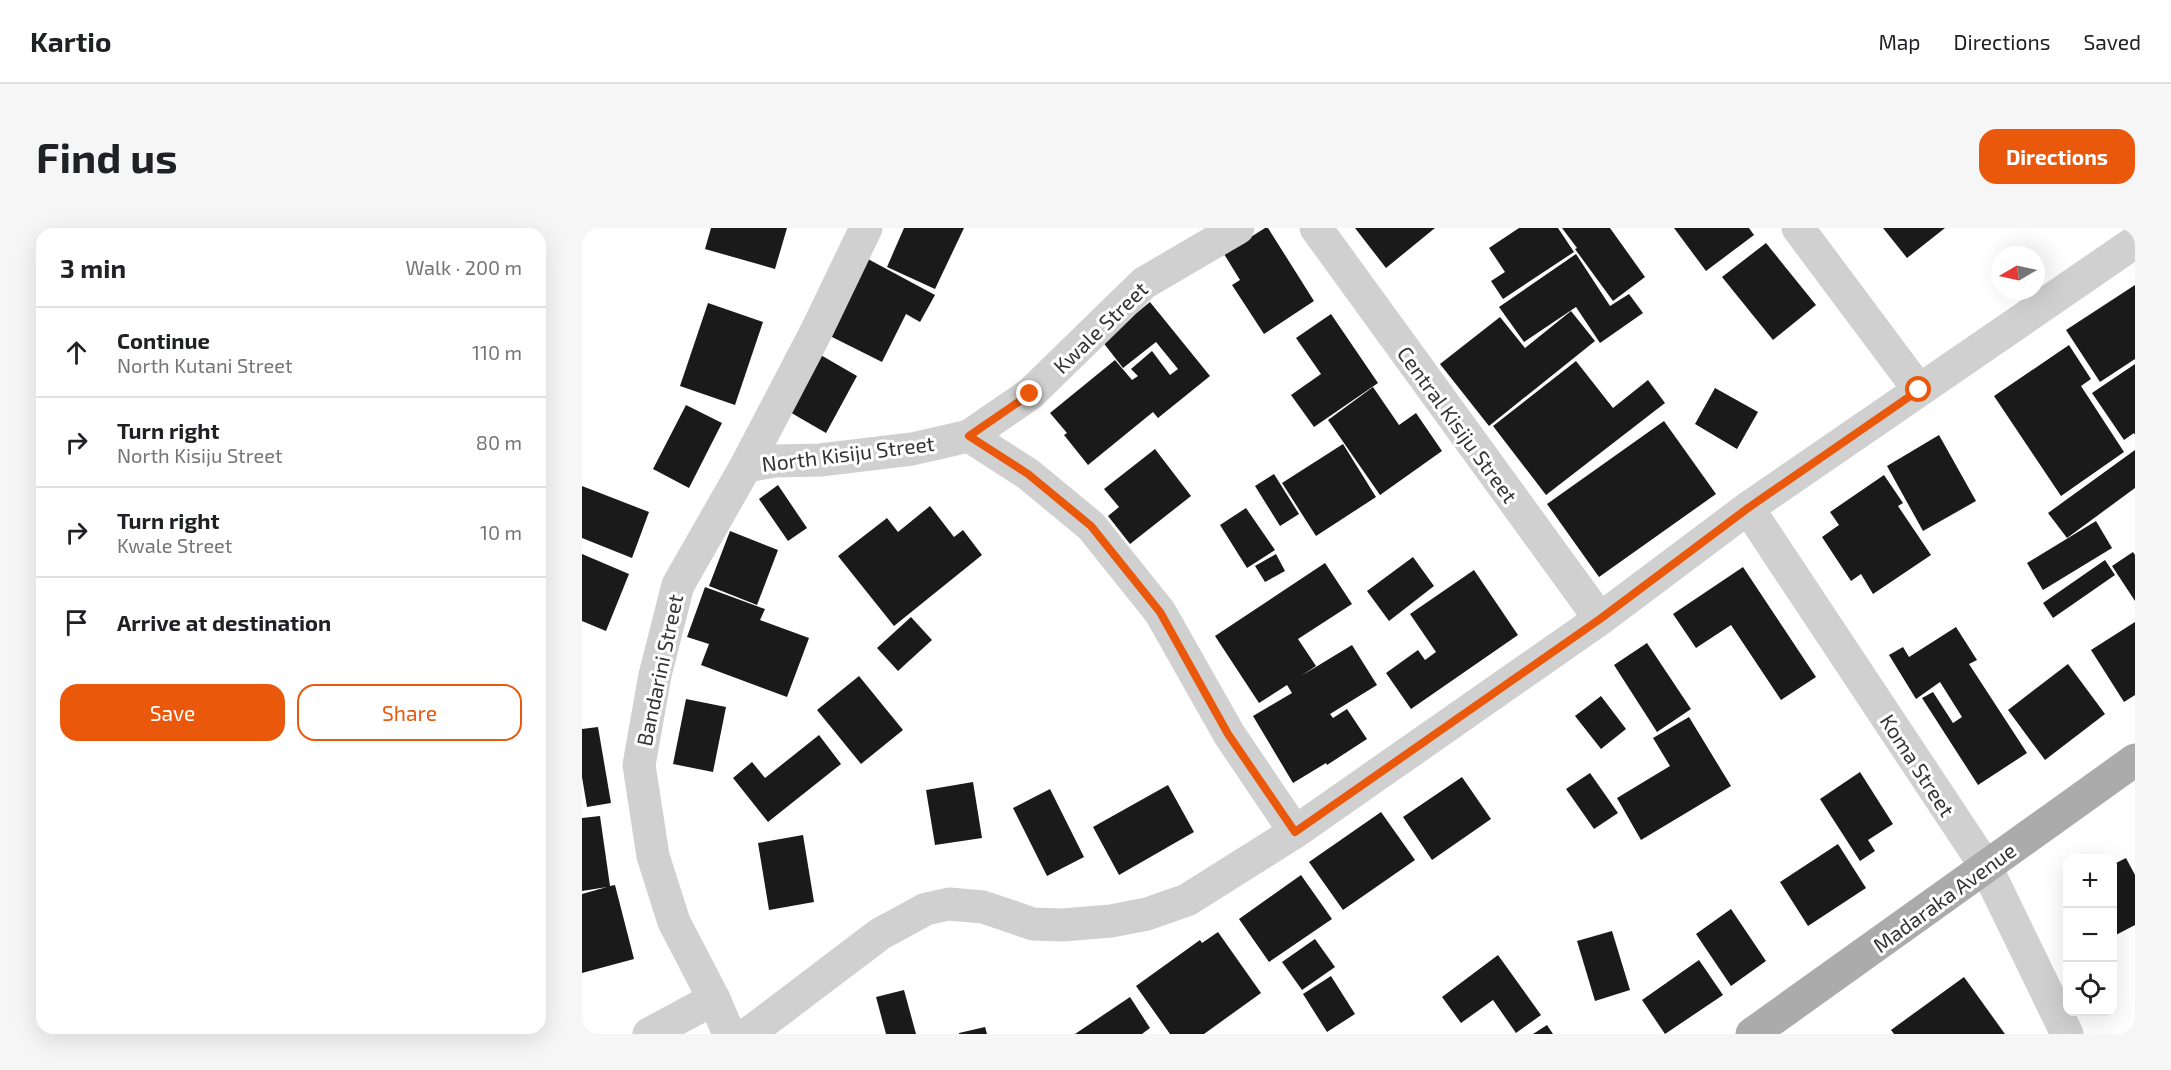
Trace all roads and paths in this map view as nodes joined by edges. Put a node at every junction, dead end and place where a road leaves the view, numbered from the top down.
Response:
1 (866, 228) edge
2 (1238, 228) edge
3 (1317, 228) edge
4 (1798, 228) edge
5 (2135, 242) edge
6 (1919, 390) junction
7 (969, 436) junction
8 (746, 466) junction
9 (1748, 508) junction
10 (1600, 619) junction
11 (2135, 760) edge
12 (1295, 832) junction
13 (1986, 867) junction
14 (714, 999) junction
15 (649, 1034) edge
16 (729, 1034) edge
17 (748, 1034) edge
18 (1752, 1034) edge
19 (2067, 1034) edge

1 - 8 street, Bandarini Street
2 - 7 street, Kwale Street
3 - 10 street, Central Kisiju Street
4 - 6 street
5 - 6 street
6 - 9 street
7 - 8 street, North Kisiju Street
7 - 12 street
8 - 14 street, Bandarini Street
9 - 10 street
9 - 13 street, Koma Street
10 - 12 street
11 - 13 main road, Madaraka Avenue
12 - 17 street
13 - 18 main road, Madaraka Avenue
13 - 19 street, Koma Street
14 - 15 street
14 - 16 street, Bandarini Street

